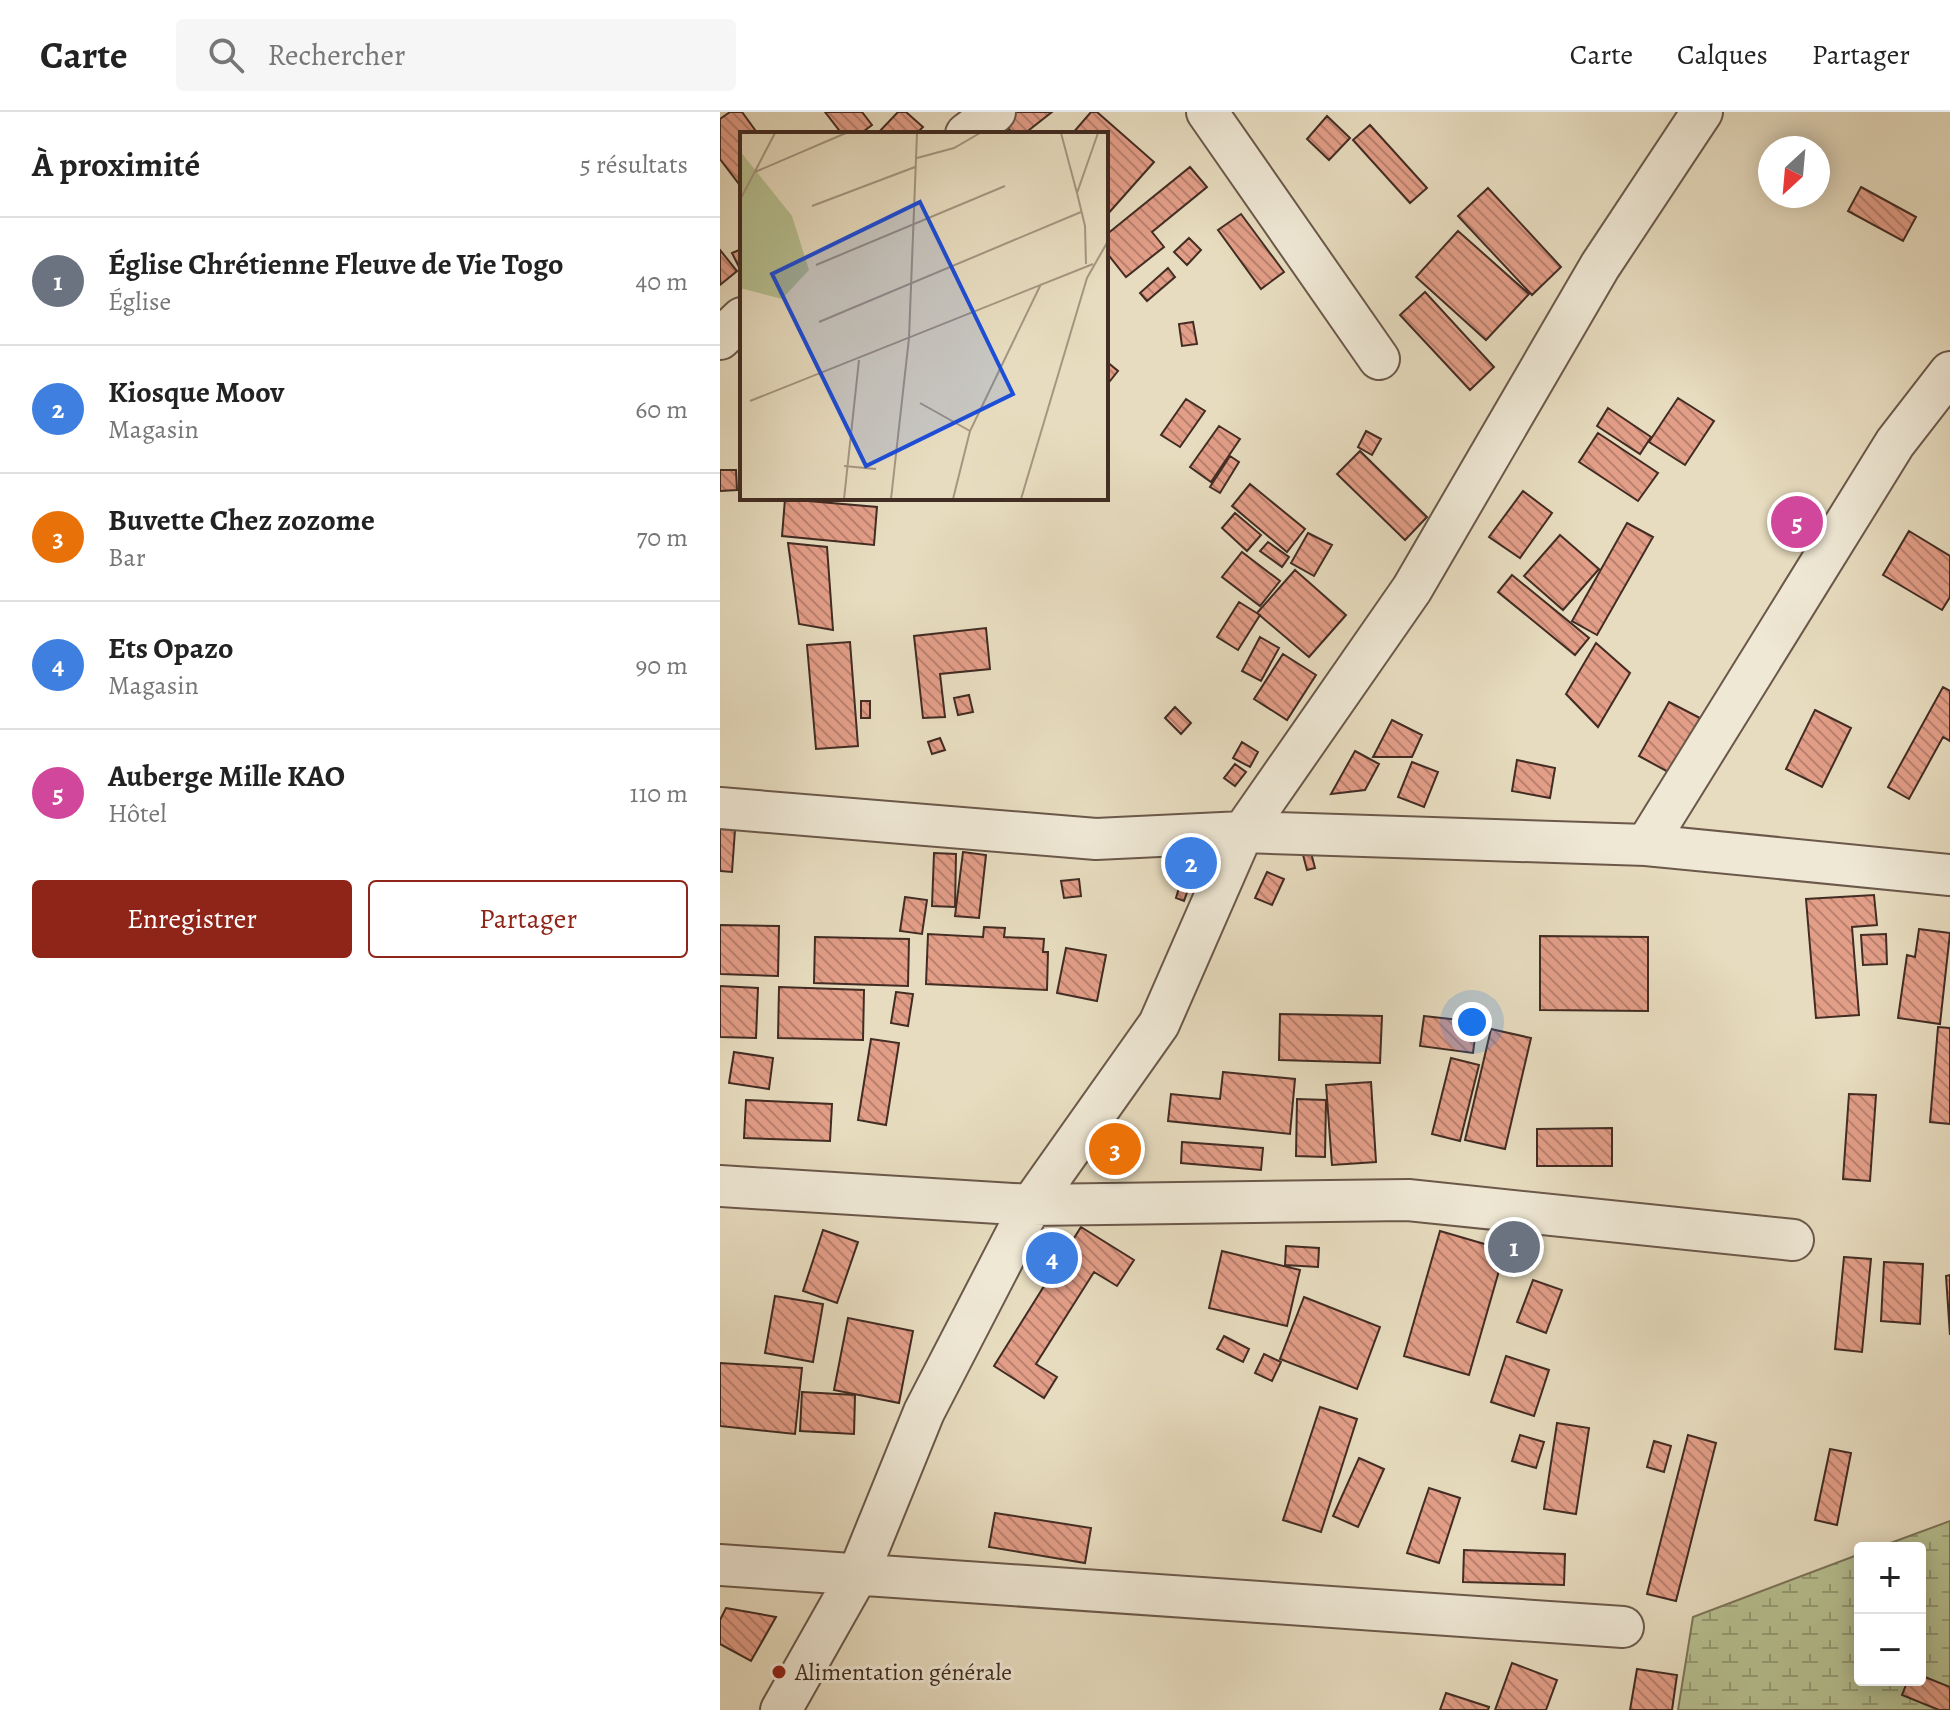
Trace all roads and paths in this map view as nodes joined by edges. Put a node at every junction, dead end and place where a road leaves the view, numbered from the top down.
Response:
1 (995, 112) edge
2 (1207, 112) edge
3 (1702, 112) edge
4 (969, 132) edge
5 (740, 320) edge
6 (720, 339) edge
7 (1379, 359) dead end
8 (1950, 372) edge
9 (720, 808) edge
10 (1243, 832) junction
11 (1646, 845) junction
12 (1950, 875) edge
13 (720, 1186) edge
14 (1031, 1205) junction
15 (1793, 1240) dead end
16 (720, 1565) edge
17 (859, 1572) junction
18 (1623, 1627) dead end
19 (781, 1710) edge

1 - 4 street
2 - 7 street
3 - 10 street
5 - 6 street
8 - 11 street
9 - 10 street
10 - 11 street
10 - 14 street
11 - 12 street
13 - 14 street
14 - 15 street
14 - 17 street
16 - 17 street
17 - 18 street
17 - 19 street

